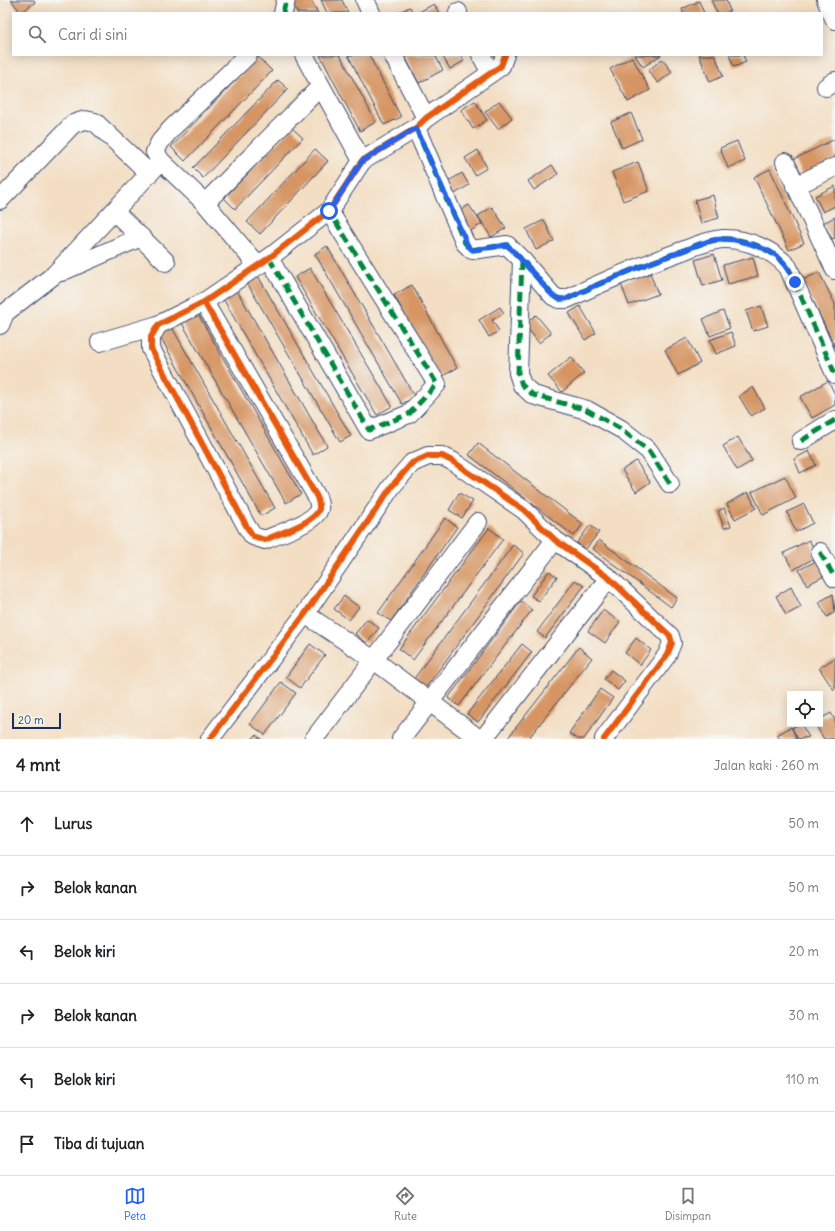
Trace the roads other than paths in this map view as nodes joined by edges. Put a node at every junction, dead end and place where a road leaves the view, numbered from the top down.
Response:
1 (286, 0) edge
2 (365, 0) edge
3 (826, 0) edge
4 (283, 12) edge
5 (371, 12) edge
6 (835, 20) edge
7 (247, 56) edge
8 (304, 56) edge
9 (393, 56) edge
10 (482, 56) edge
11 (505, 56) edge
12 (491, 73) junction
13 (320, 87) junction
14 (421, 123) junction
15 (362, 161) junction
16 (785, 162) dead end
17 (155, 167) junction
18 (835, 167) edge
19 (795, 186) junction
20 (0, 200) edge
21 (205, 203) junction
22 (114, 211) junction
23 (329, 211) junction
24 (141, 238) junction
25 (833, 259) edge
26 (522, 260) junction
27 (166, 262) dead end
28 (263, 262) junction
29 (54, 275) junction
30 (204, 302) junction
31 (2, 316) edge
32 (158, 326) junction
33 (100, 342) dead end
34 (835, 374) edge
35 (835, 420) edge
36 (801, 441) dead end
37 (670, 484) dead end
38 (478, 522) dead end
39 (555, 540) junction
40 (820, 552) dead end
41 (609, 578) junction
42 (835, 578) edge
43 (305, 614) junction
44 (374, 660) junction
45 (430, 701) junction
46 (210, 739) edge
47 (314, 739) edge
48 (401, 739) edge
49 (479, 739) edge
50 (483, 739) edge
51 (604, 739) edge

1 - 4 street
2 - 5 street
3 - 6 street
7 - 17 street
8 - 13 street
9 - 14 street
10 - 12 street
11 - 12 street
12 - 14 street
13 - 15 street
13 - 21 street
14 - 15 street
14 - 26 street
15 - 23 street
16 - 19 street
17 - 20 street
17 - 21 street
17 - 22 street
18 - 19 street
19 - 25 street
21 - 28 street
22 - 24 street
22 - 29 street
23 - 28 street
23 - 28 street
24 - 27 street
24 - 29 street
26 - 34 street
26 - 37 street
28 - 30 street
29 - 31 street
30 - 32 street
30 - 32 street
32 - 33 street
35 - 36 street
38 - 44 street
39 - 41 street
39 - 43 street
39 - 45 street
40 - 42 street
41 - 50 street
41 - 51 street
43 - 44 street
43 - 46 street
44 - 45 street
44 - 47 street
45 - 48 street
45 - 49 street

